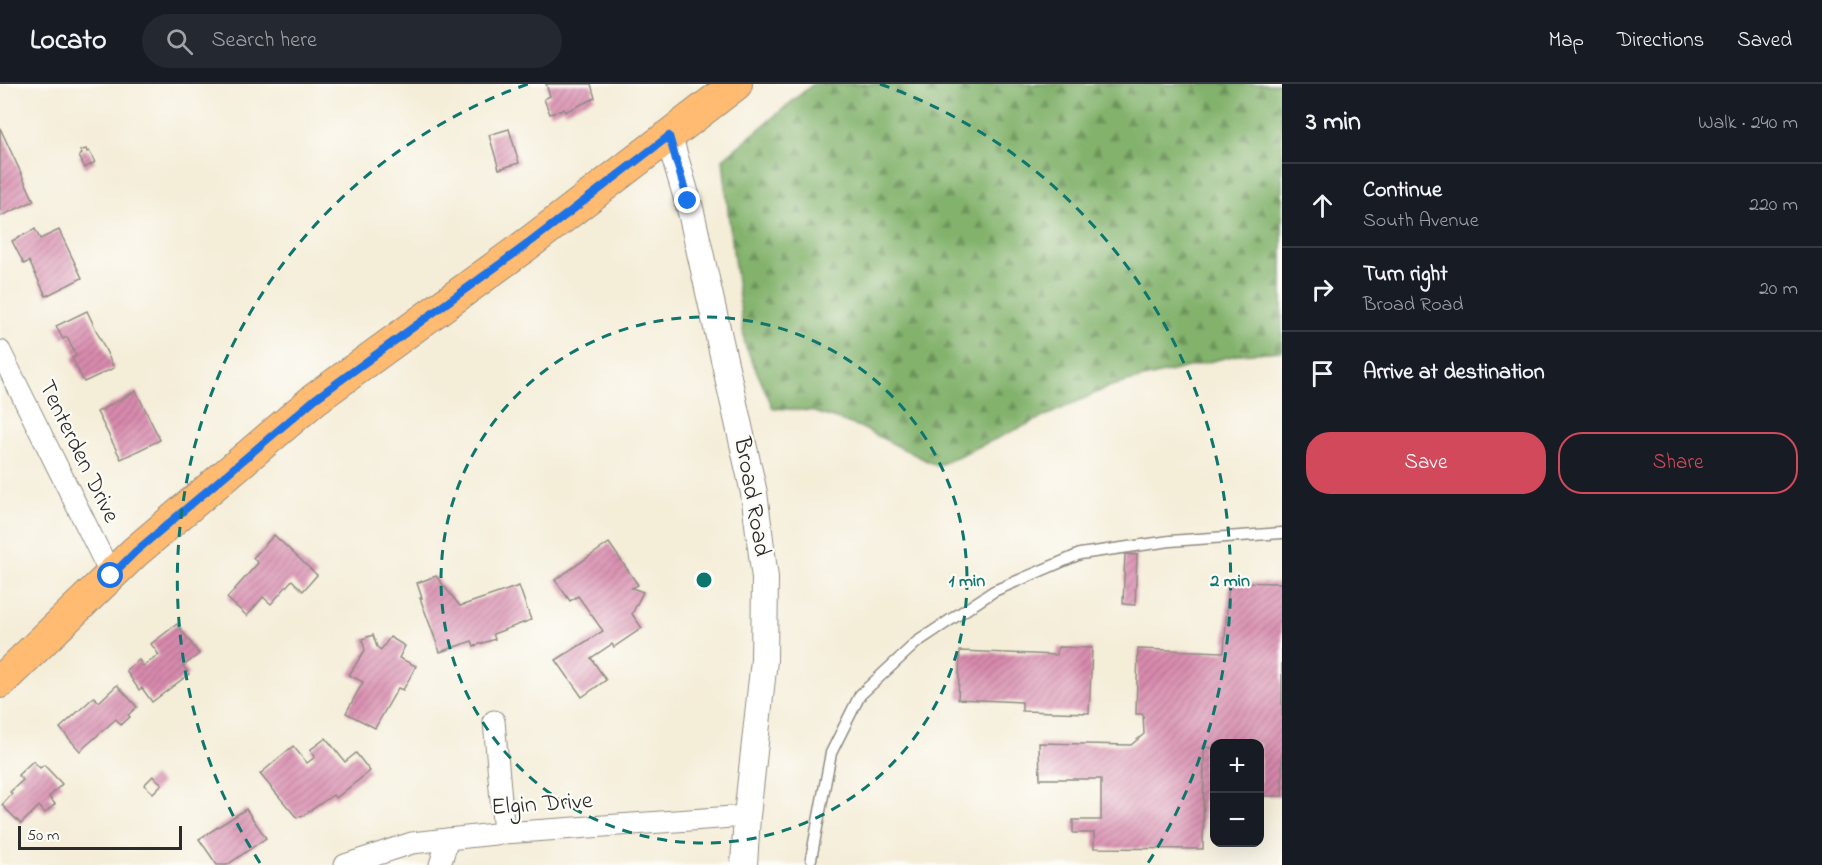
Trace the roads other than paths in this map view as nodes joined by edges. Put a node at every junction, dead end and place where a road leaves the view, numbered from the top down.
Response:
1 (736, 84) edge
2 (669, 136) junction
3 (0, 351) edge
4 (1282, 533) edge
5 (111, 576) junction
6 (0, 682) edge
7 (494, 721) dead end
8 (747, 816) junction
9 (504, 833) junction
10 (448, 839) junction
11 (811, 859) dead end
12 (345, 865) edge
13 (440, 865) edge
14 (744, 865) edge

1 - 2 main road
2 - 5 main road
2 - 8 street, Broad Road
3 - 5 street, Tenterden Drive
4 - 11 lane
5 - 6 main road
7 - 9 street
8 - 9 street, Elgin Drive
8 - 14 street, Broad Road
9 - 10 street, Elgin Drive
10 - 12 street, Elgin Drive
10 - 13 street

